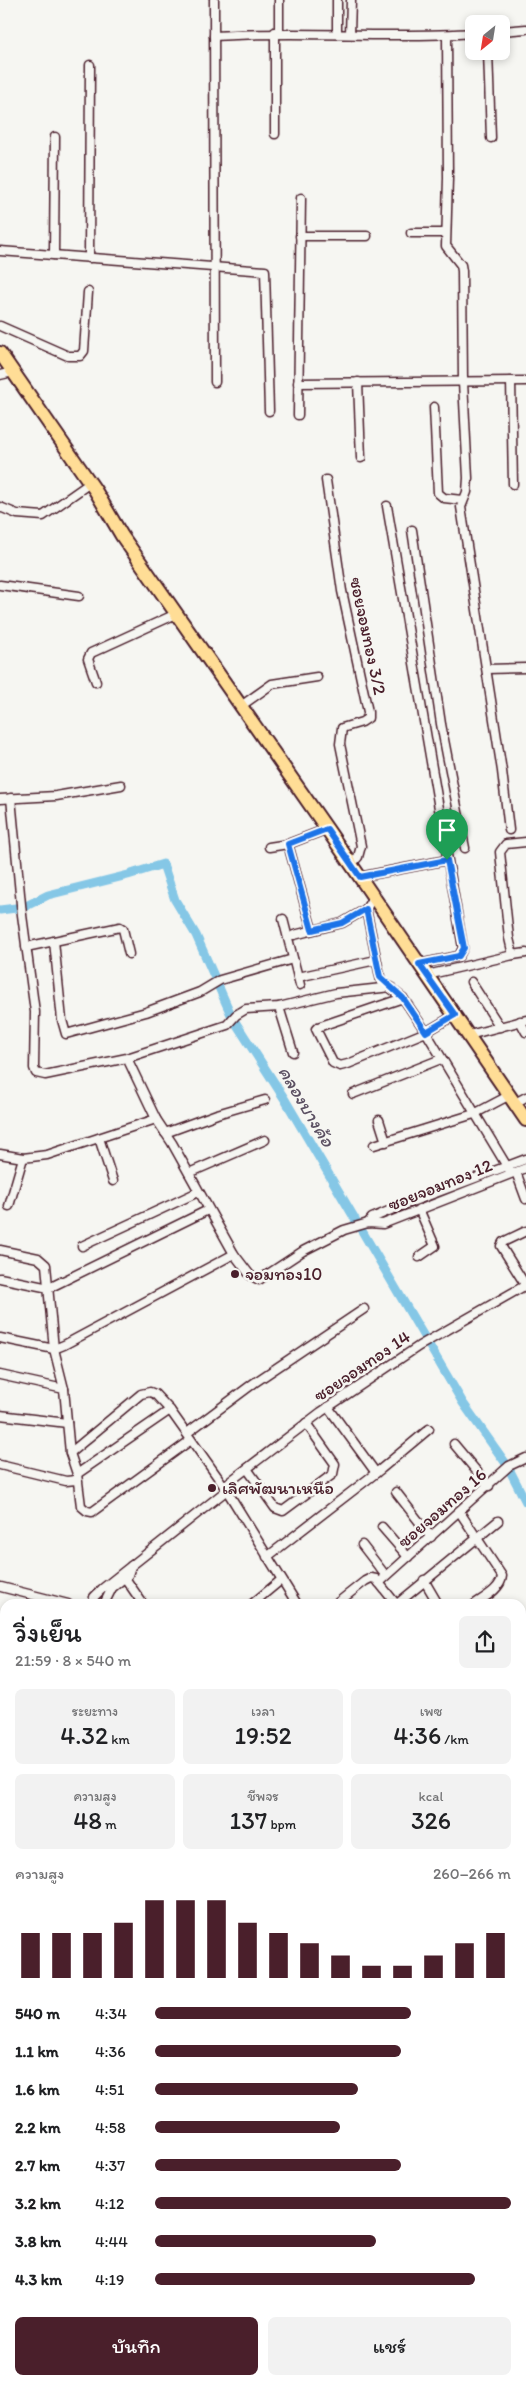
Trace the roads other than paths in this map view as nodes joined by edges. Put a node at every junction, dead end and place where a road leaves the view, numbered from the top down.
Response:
1 (214, 0) edge
2 (279, 0) edge
3 (337, 0) edge
4 (351, 0) edge
5 (526, 29) edge
6 (510, 30) edge
7 (277, 32) junction
8 (337, 34) junction
9 (350, 34) junction
10 (465, 34) edge
11 (447, 35) junction
12 (214, 36) junction
13 (488, 60) edge
14 (90, 64) dead end
15 (275, 134) dead end
16 (56, 137) dead end
17 (491, 138) dead end
18 (300, 198) dead end
19 (411, 233) dead end
20 (446, 233) junction
21 (300, 236) junction
22 (367, 236) dead end
23 (0, 251) edge
24 (54, 255) junction
25 (89, 258) junction
26 (216, 269) junction
27 (88, 292) dead end
28 (0, 326) edge
29 (0, 353) edge
30 (14, 372) junction
31 (0, 375) edge
32 (511, 381) junction
33 (526, 381) edge
34 (215, 382) dead end
35 (358, 382) junction
36 (463, 382) junction
37 (298, 383) junction
38 (434, 407) dead end
39 (269, 411) dead end
40 (298, 415) dead end
41 (361, 458) dead end
42 (326, 480) dead end
43 (90, 483) junction
44 (513, 484) dead end
45 (462, 500) junction
46 (387, 506) dead end
47 (0, 508) edge
48 (412, 530) dead end
49 (0, 585) edge
50 (79, 596) dead end
51 (176, 614) junction
52 (526, 668) edge
53 (487, 669) junction
54 (317, 677) dead end
55 (96, 682) dead end
56 (241, 706) junction
57 (441, 724) junction
58 (425, 727) junction
59 (121, 785) dead end
60 (11, 798) junction
61 (0, 799) edge
62 (327, 829) junction
63 (509, 830) dead end
64 (526, 842) edge
65 (288, 844) junction
66 (269, 847) dead end
67 (465, 848) dead end
68 (447, 860) junction
69 (351, 864) junction
70 (360, 877) junction
71 (373, 897) junction
72 (366, 909) junction
73 (283, 918) dead end
74 (312, 930) junction
75 (294, 935) dead end
76 (54, 942) junction
77 (26, 947) junction
78 (526, 953) edge
79 (129, 954) dead end
80 (514, 955) junction
81 (293, 959) junction
82 (376, 960) junction
83 (419, 964) junction
84 (427, 975) junction
85 (470, 982) dead end
86 (391, 987) junction
87 (403, 998) junction
88 (279, 1007) junction
89 (455, 1015) junction
90 (523, 1021) edge
91 (500, 1027) junction
92 (426, 1032) junction
93 (526, 1032) edge
94 (470, 1035) junction
95 (293, 1052) dead end
96 (127, 1058) junction
97 (441, 1059) junction
98 (353, 1094) dead end
99 (517, 1098) edge
100 (265, 1100) dead end
101 (474, 1114) junction
102 (156, 1119) junction
103 (379, 1120) dead end
104 (526, 1120) edge
105 (165, 1133) junction
106 (99, 1138) junction
107 (265, 1140) dead end
108 (386, 1142) junction
109 (374, 1145) dead end
110 (0, 1154) edge
111 (23, 1158) junction
112 (526, 1159) edge
113 (526, 1168) edge
114 (512, 1171) junction
115 (189, 1173) junction
116 (113, 1181) dead end
117 (198, 1192) junction
118 (526, 1199) edge
119 (9, 1206) dead end
120 (419, 1208) junction
121 (208, 1210) junction
122 (365, 1224) junction
123 (526, 1231) edge
124 (82, 1246) dead end
125 (0, 1250) edge
126 (234, 1254) junction
127 (419, 1257) dead end
128 (0, 1278) edge
129 (526, 1286) edge
130 (50, 1288) junction
131 (364, 1309) dead end
132 (0, 1338) edge
133 (54, 1349) junction
134 (0, 1375) edge
135 (64, 1389) junction
136 (328, 1407) junction
137 (170, 1410) junction
138 (0, 1415) edge
139 (67, 1423) junction
140 (306, 1423) junction
141 (429, 1429) dead end
142 (189, 1436) junction
143 (454, 1444) dead end
144 (70, 1453) junction
145 (526, 1458) edge
146 (0, 1465) edge
147 (248, 1470) junction
148 (376, 1473) junction
149 (76, 1477) junction
150 (489, 1486) junction
151 (226, 1488) junction
152 (396, 1492) dead end
153 (459, 1511) junction
154 (498, 1520) dead end
155 (382, 1527) dead end
156 (431, 1537) junction
157 (477, 1538) junction
158 (362, 1546) dead end
159 (267, 1557) junction
160 (408, 1558) junction
161 (131, 1566) junction
162 (386, 1576) junction
163 (125, 1578) junction
164 (281, 1580) junction
165 (424, 1580) junction
166 (379, 1583) junction
167 (1, 1587) edge
168 (110, 1596) junction
169 (48, 1599) edge
170 (95, 1599) edge
171 (108, 1599) edge
172 (112, 1599) edge
173 (140, 1599) edge
174 (258, 1599) edge
175 (294, 1599) edge
176 (342, 1599) edge
177 (393, 1599) edge
178 (403, 1599) edge
179 (435, 1599) edge
180 (481, 1599) edge

1 - 12 street
2 - 7 street
3 - 8 street
4 - 9 street
5 - 6 street
7 - 8 street
7 - 12 street
7 - 15 street
8 - 9 street
9 - 11 street
10 - 11 street
11 - 20 street
12 - 26 street
13 - 17 street
14 - 25 street
16 - 24 street
18 - 21 street
19 - 20 street
20 - 36 street
21 - 22 street
21 - 37 street
23 - 24 street
24 - 25 street
25 - 26 street
26 - 34 street
26 - 39 street
27 - 28 street
29 - 30 main road
30 - 31 street
30 - 43 main road
32 - 33 street
32 - 36 street
32 - 44 street
35 - 36 street
35 - 37 street
35 - 41 street
36 - 45 street
37 - 40 street
38 - 45 street
42 - 69 street, ซอยจอมทอง 3/2
43 - 47 street
43 - 51 main road
45 - 53 street
46 - 58 street
48 - 57 street
49 - 50 street
51 - 55 street
51 - 56 main road
52 - 53 street
53 - 63 street
54 - 56 street
56 - 62 main road
57 - 58 street
57 - 67 street
58 - 68 street
59 - 60 street
60 - 61 street
60 - 77 street
62 - 65 street
62 - 69 main road
64 - 80 street
65 - 66 street
65 - 74 street
68 - 70 street
68 - 83 street
69 - 70 main road
70 - 71 main road
71 - 72 street
71 - 83 main road
72 - 74 street
72 - 82 street
73 - 81 street
74 - 75 street
76 - 77 street
76 - 79 street
76 - 81 street
77 - 96 street
78 - 80 street
80 - 84 street
81 - 82 street
82 - 86 street
83 - 84 main road
84 - 89 main road
85 - 91 street
86 - 87 street
86 - 88 street
87 - 92 street
87 - 92 street
88 - 95 street
88 - 96 street
89 - 92 street
89 - 94 main road
90 - 91 street
90 - 93 street
91 - 94 street
92 - 97 street
94 - 99 main road
96 - 102 street
97 - 98 street
97 - 101 street
99 - 101 street
99 - 104 main road
100 - 105 street
101 - 108 street
101 - 114 street
102 - 105 street
102 - 106 street
103 - 108 street
105 - 115 street
106 - 111 street
106 - 116 street
107 - 115 street
108 - 109 street
110 - 111 street
111 - 119 street
112 - 114 street
113 - 114 street, ซอยจอมทอง 12
114 - 118 street
114 - 120 street, ซอยจอมทอง 12
114 - 122 street
115 - 117 street
117 - 121 street
117 - 124 street
120 - 122 street, ซอยจอมทอง 12
120 - 127 street
121 - 126 street
121 - 130 street
122 - 126 street, ซอยจอมทอง 12
123 - 129 street
125 - 130 street
126 - 133 street
128 - 130 street
129 - 136 street, ซอยจอมทอง 14
130 - 133 street
131 - 142 street
132 - 133 street
133 - 135 street
134 - 135 street
135 - 139 street
136 - 140 street, ซอยจอมทอง 14
136 - 148 street
137 - 142 street
137 - 144 street
137 - 149 street
138 - 139 street
139 - 144 street
140 - 147 street, ซอยจอมทอง 14
140 - 147 street
141 - 148 street
142 - 149 street
142 - 151 street
143 - 150 street
144 - 149 street
145 - 150 street, ซอยจอมทอง 16
146 - 149 street
147 - 151 street, ซอยจอมทอง 14
148 - 159 street
150 - 153 street, ซอยจอมทอง 16
151 - 159 street
151 - 161 street, ซอยจอมทอง 14
152 - 156 street
153 - 156 street, ซอยจอมทอง 16
153 - 157 street
154 - 157 street
155 - 160 street
156 - 160 street, ซอยจอมทอง 16
157 - 165 street
157 - 180 street
158 - 162 street
159 - 164 street
160 - 162 street, ซอยจอมทอง 16
161 - 163 street
161 - 170 street, ซอยจอมทอง 14
162 - 166 street, ซอยจอมทอง 16
163 - 168 street
163 - 173 street
164 - 174 street
164 - 175 street
165 - 178 street
165 - 179 street
166 - 176 street
166 - 177 street
167 - 169 street
168 - 171 street
168 - 172 street

